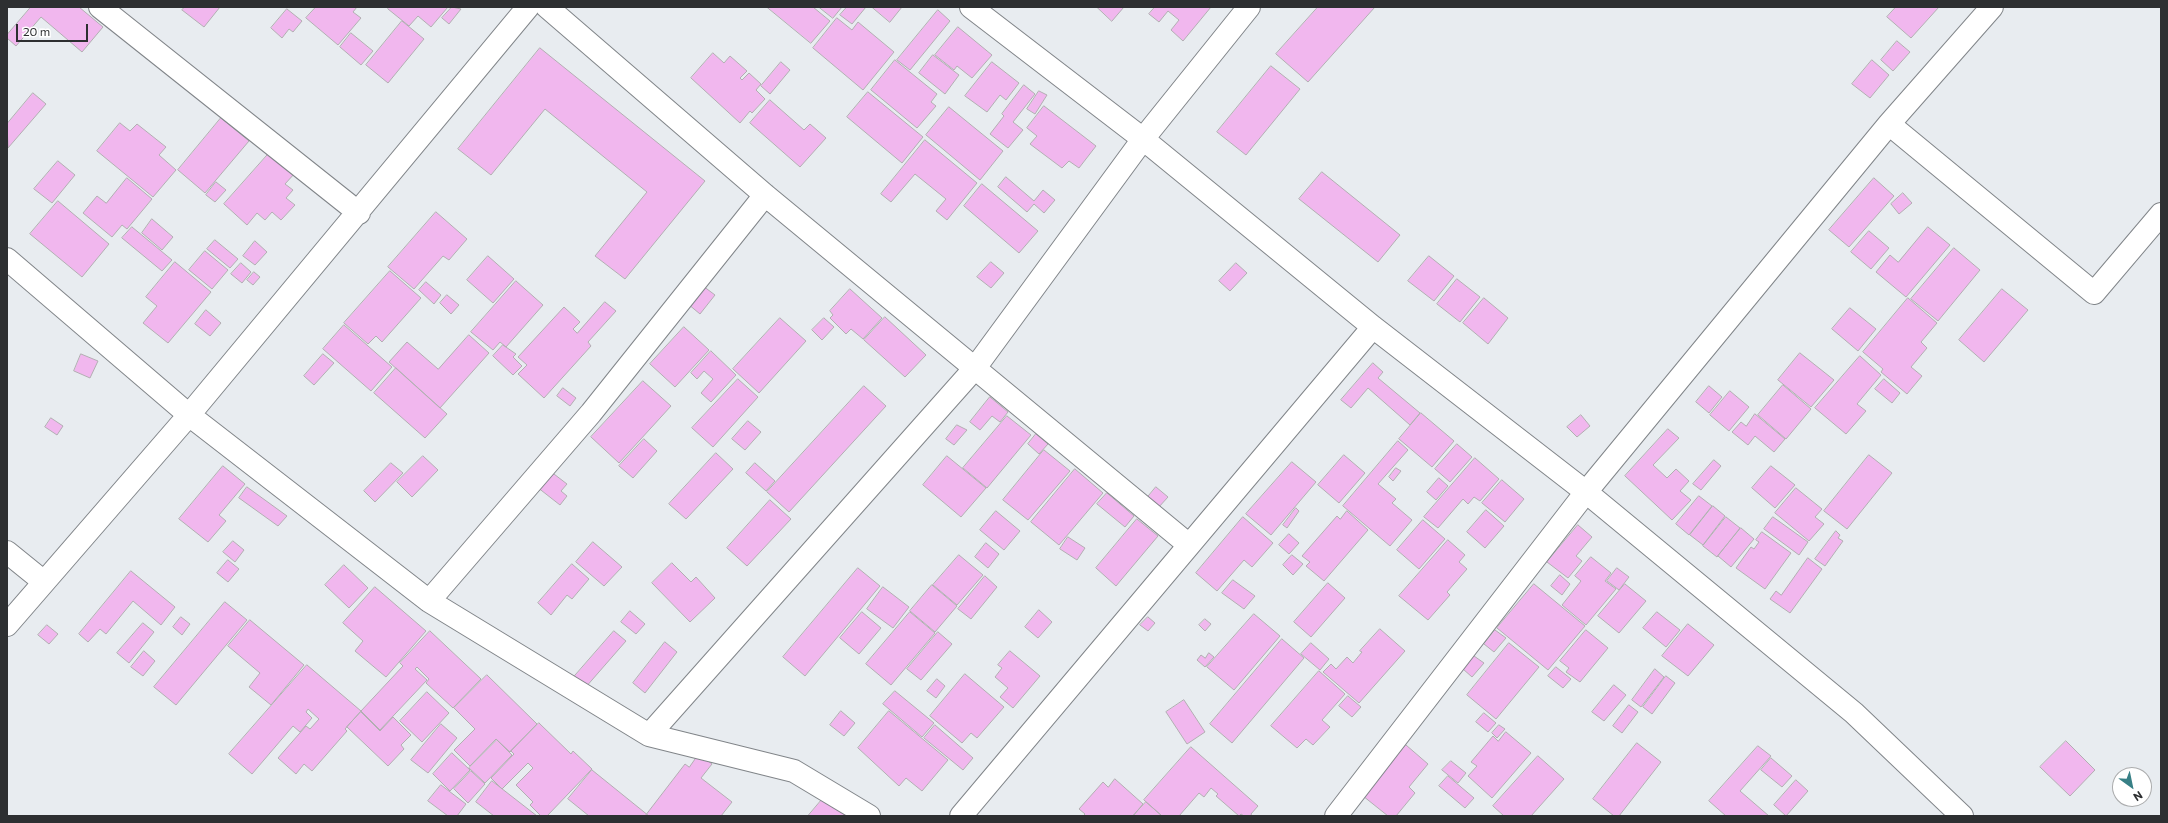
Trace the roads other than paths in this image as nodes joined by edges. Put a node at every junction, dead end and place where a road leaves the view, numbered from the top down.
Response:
1 (100, 7) edge
2 (528, 7) edge
3 (547, 7) edge
4 (971, 7) edge
5 (1249, 7) edge
6 (1992, 7) edge
7 (1889, 124) junction
8 (1142, 140) junction
9 (765, 195) junction
10 (359, 214) junction
11 (2161, 214) edge
12 (7, 259) edge
13 (1373, 327) junction
14 (975, 368) junction
15 (189, 415) junction
16 (1586, 492) junction
17 (1189, 544) junction
18 (7, 552) edge
19 (44, 582) junction
20 (429, 601) junction
21 (7, 625) edge
22 (650, 734) junction
23 (869, 816) edge
24 (961, 816) edge
25 (1336, 816) edge
26 (1962, 816) edge

1 - 10 street
2 - 10 street
3 - 9 street
4 - 8 street
5 - 8 street
6 - 7 street
7 - 11 street
7 - 16 street
8 - 13 street
8 - 14 street
9 - 14 street
9 - 20 street
10 - 15 street
12 - 15 street
13 - 16 street
13 - 17 street
14 - 17 street
14 - 22 street
15 - 19 street
15 - 20 street
16 - 25 street
16 - 26 street
17 - 24 street
18 - 19 street
19 - 21 street
20 - 22 street
22 - 23 street

